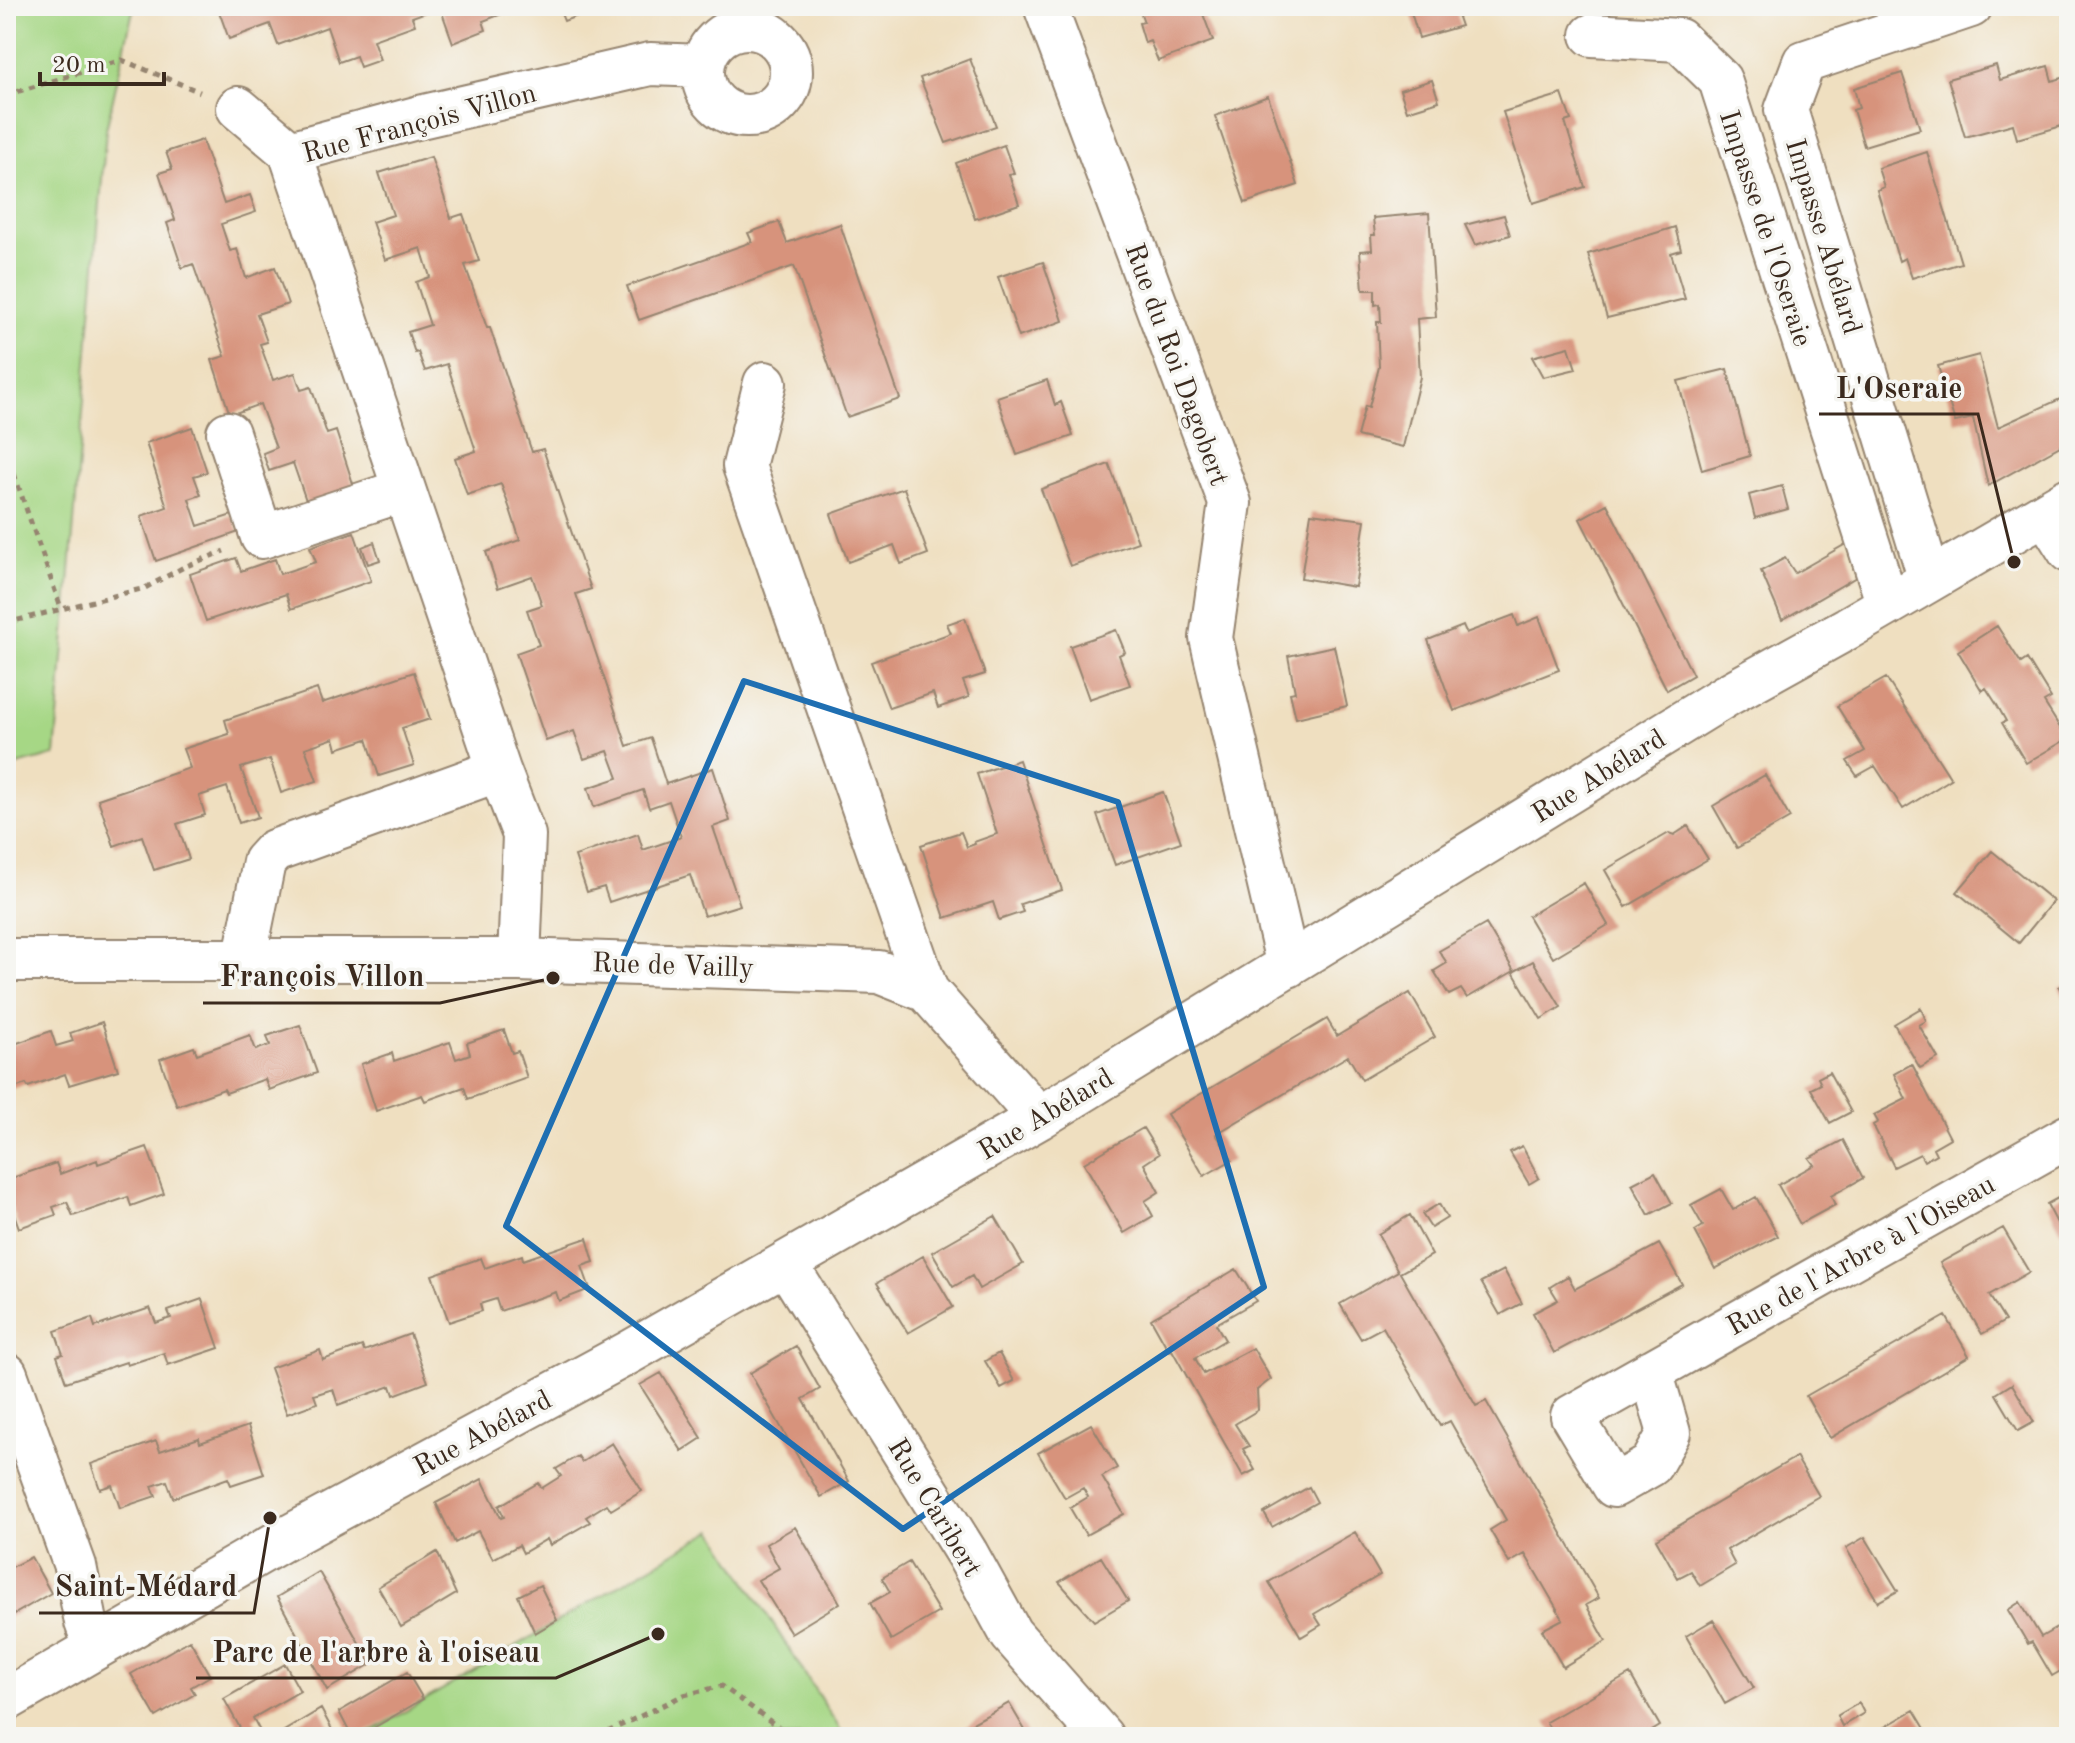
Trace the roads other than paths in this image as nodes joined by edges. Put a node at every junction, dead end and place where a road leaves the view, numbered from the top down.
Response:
1 (1045, 6) edge
2 (1971, 6) edge
3 (1592, 35) dead end
4 (703, 66) dead end
5 (238, 108) road end
6 (290, 152) junction
7 (765, 383) dead end
8 (228, 433) dead end
9 (404, 490) junction
10 (2057, 506) edge
11 (2069, 551) edge
12 (1930, 580) junction
13 (1888, 605) junction
14 (499, 770) junction
15 (6, 960) edge
16 (519, 960) junction
17 (244, 961) junction
18 (1288, 966) junction
19 (927, 991) junction
20 (1039, 1118) junction
21 (2069, 1136) edge
22 (786, 1264) junction
23 (1651, 1371) dead end
24 (6, 1374) edge
25 (20, 1454) edge
26 (95, 1647) junction
27 (6, 1700) edge
28 (1102, 1737) edge

1 - 18 street, Rue du Roi Dagobert
2 - 12 street, Impasse Abélard
3 - 13 street, Impasse de l'Oseraie
4 - 6 street, Rue François Villon
5 - 6 street
6 - 9 street, Rue François Villon
7 - 19 street
8 - 9 street
9 - 14 street, Rue François Villon
10 - 11 street
10 - 12 street, Rue Abélard
12 - 13 street, Rue Abélard
13 - 18 street, Rue Abélard
14 - 16 street, Rue François Villon
14 - 17 street
15 - 17 street, Rue de Vailly
16 - 17 street, Rue de Vailly
16 - 19 street, Rue de Vailly
18 - 20 street, Rue Abélard
19 - 20 street, Rue de Vailly
20 - 22 street, Rue Abélard
21 - 23 street, Rue de l'Arbre à l'Oiseau
22 - 26 street, Rue Abélard
22 - 28 street, Rue Caribert
24 - 25 street
25 - 26 street
26 - 27 street, Rue Abélard

